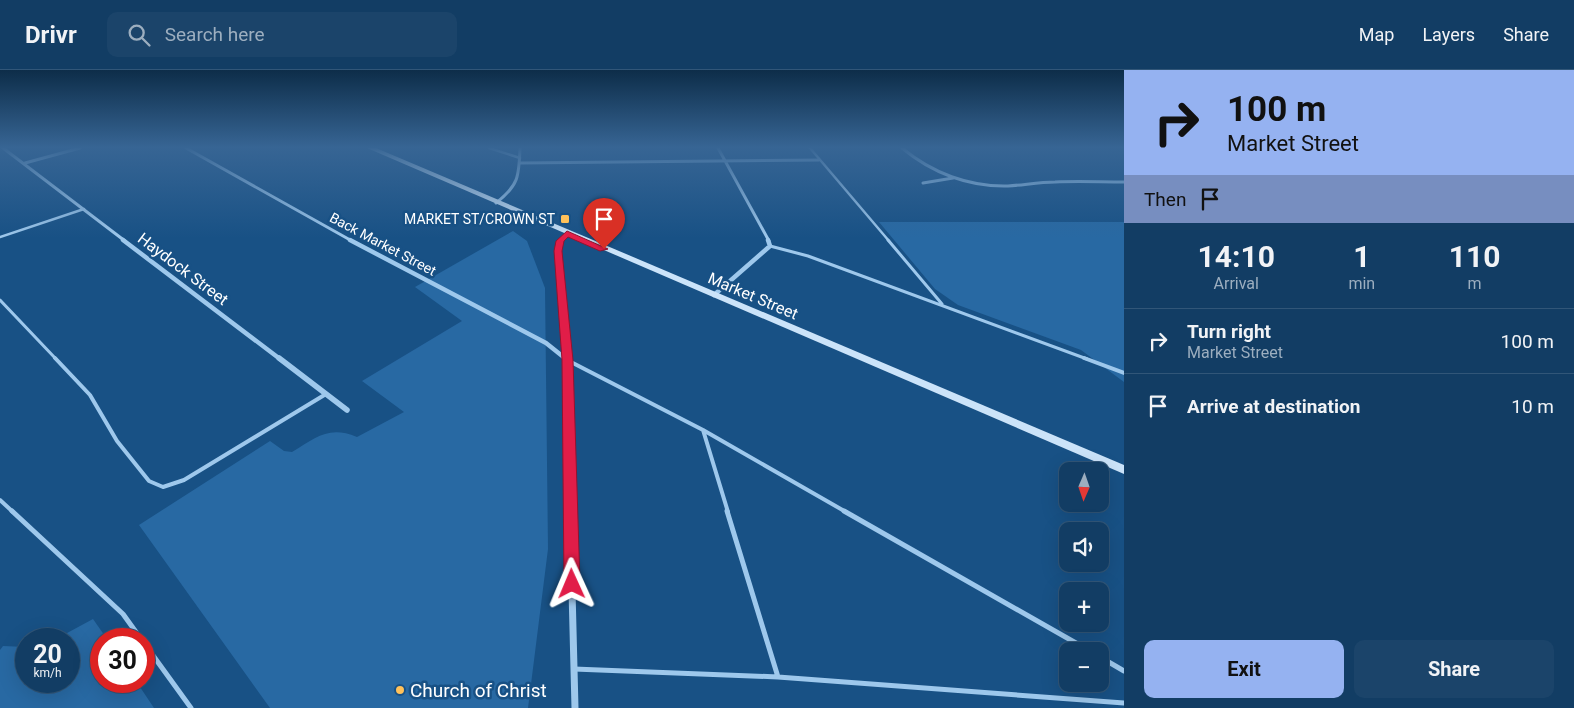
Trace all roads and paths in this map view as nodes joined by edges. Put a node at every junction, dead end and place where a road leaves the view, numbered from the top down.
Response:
1 (44, 178) edge
2 (239, 178) edge
3 (437, 178) edge
4 (518, 178) edge
5 (735, 178) edge
6 (834, 178) edge
7 (953, 178) joint
8 (1124, 182) edge
9 (923, 183) dead end
10 (496, 204) junction
11 (84, 209) junction
12 (567, 234) junction
13 (0, 237) edge
14 (770, 246) junction
15 (714, 295) junction
16 (0, 300) edge
17 (943, 306) junction
18 (567, 360) junction
19 (1124, 373) edge
20 (326, 394) junction
21 (346, 410) dead end
22 (703, 430) junction
23 (1124, 470) edge
24 (0, 500) edge
25 (133, 628) edge
26 (1074, 642) edge
27 (155, 658) edge
28 (1109, 662) edge
29 (574, 669) junction
30 (1124, 671) edge
31 (778, 677) junction
32 (1124, 703) edge
33 (191, 708) edge
34 (575, 708) edge

1 - 11 street, Haydock Street
2 - 18 street, Back Market Street
3 - 10 street, Market Street
4 - 10 street
5 - 14 street
6 - 17 lane
7 - 8 street
7 - 9 street
10 - 12 street, Market Street
11 - 13 lane
11 - 20 street, Haydock Street
12 - 15 street, Market Street
12 - 18 street
14 - 15 street
14 - 17 lane
15 - 23 street, Market Street
16 - 20 lane
17 - 19 lane
18 - 22 lane
18 - 29 street
20 - 21 street, Haydock Street
22 - 26 lane
22 - 31 lane
24 - 25 lane
27 - 33 lane
28 - 30 lane
29 - 31 lane
29 - 34 street
31 - 32 lane

